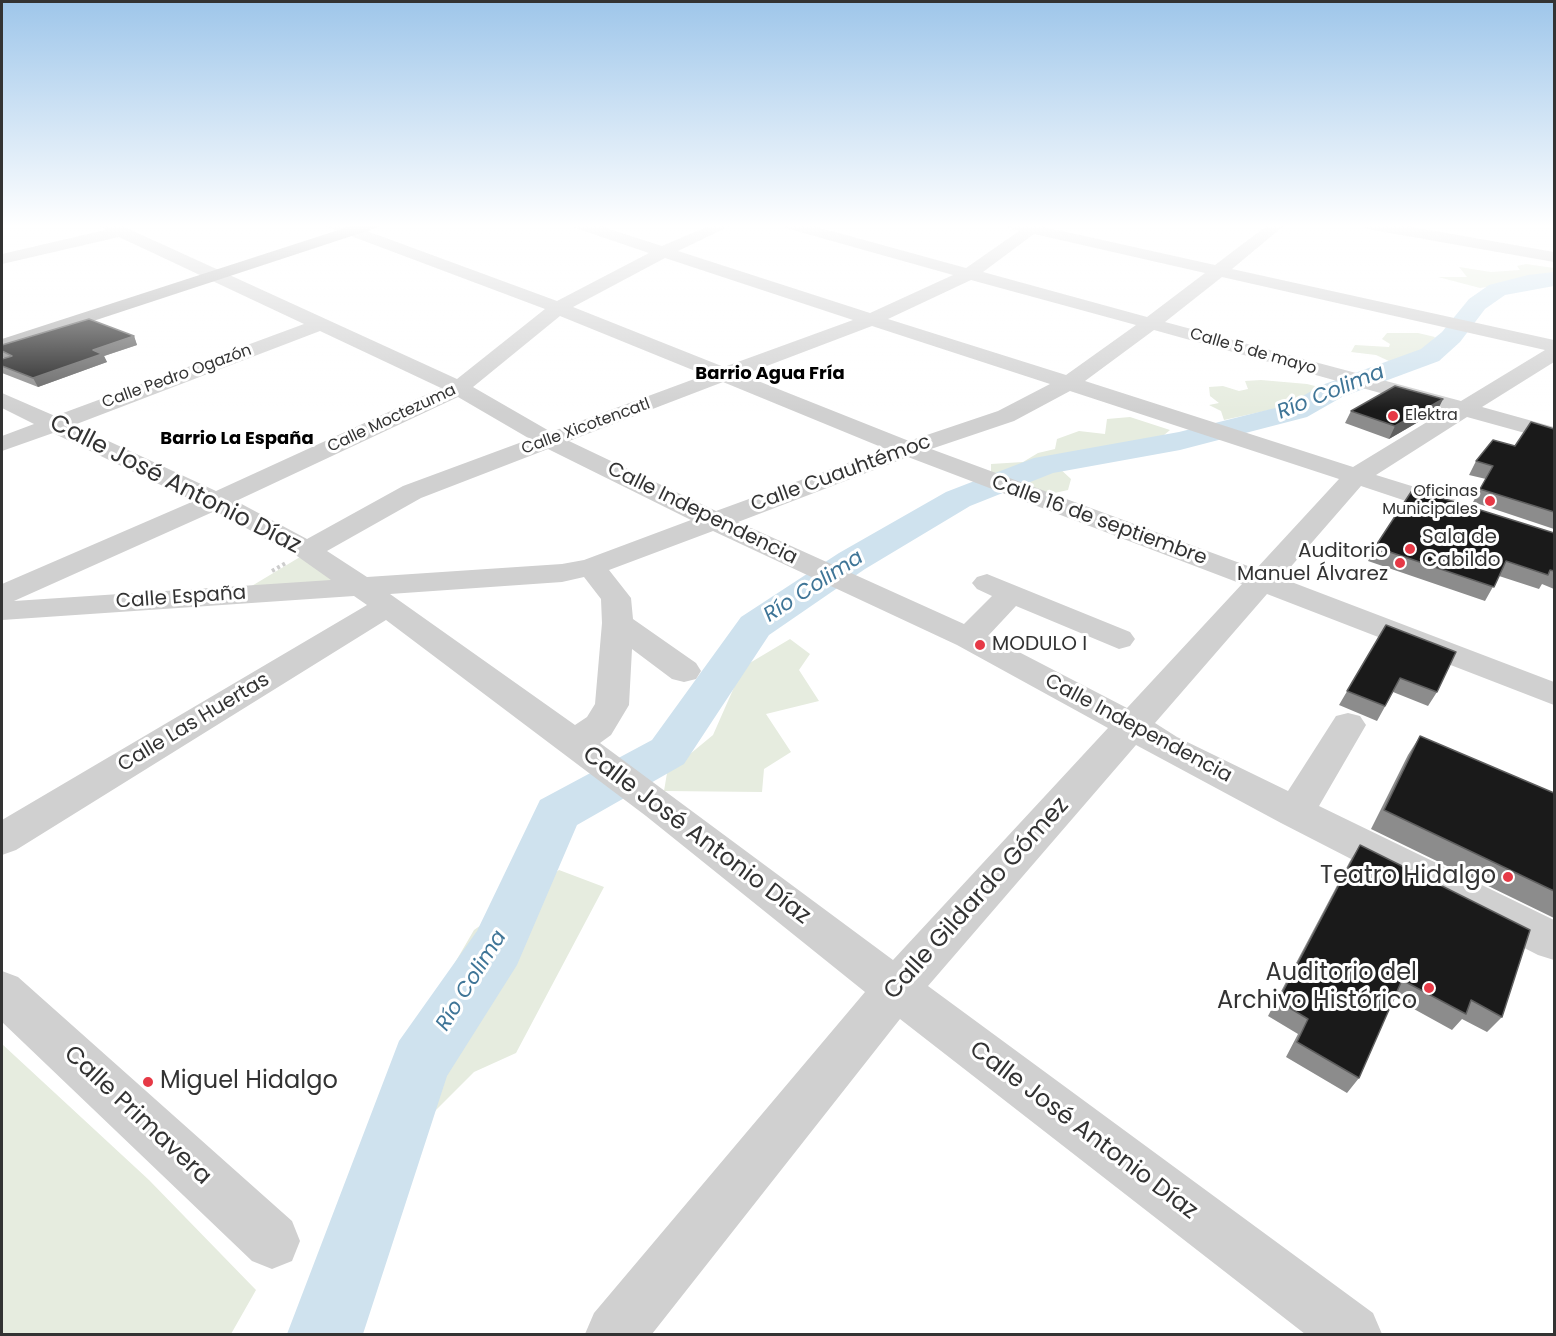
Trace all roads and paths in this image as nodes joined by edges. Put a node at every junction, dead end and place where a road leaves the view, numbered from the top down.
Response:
1 (165, 286) edge
2 (172, 286) edge
3 (239, 286) edge
4 (501, 286) edge
5 (599, 286) edge
6 (769, 286) edge
7 (943, 286) edge
8 (1015, 286) edge
9 (1199, 286) edge
10 (1290, 286) edge
11 (558, 308) junction
12 (872, 320) junction
13 (1150, 323) junction
14 (319, 325) junction
15 (2, 334) edge
16 (2, 345) edge
17 (1554, 346) edge
18 (1554, 353) edge
19 (725, 375) junction
20 (1069, 383) junction
21 (459, 388) junction
22 (2, 400) edge
23 (1462, 410) junction
24 (52, 424) junction
25 (1554, 434) edge
26 (550, 441) junction
27 (2, 444) edge
28 (908, 449) junction
29 (1355, 477) junction
30 (216, 501) junction
31 (1468, 513) edge
32 (713, 521) junction
33 (307, 550) junction
34 (591, 567) junction
35 (1261, 581) junction
36 (2, 595) edge
37 (373, 596) junction
38 (2, 611) edge
39 (618, 623) junction
40 (968, 638) junction
41 (1119, 639) dead end
42 (684, 671) dead end
43 (1554, 694) edge
44 (1348, 725) dead end
45 (1133, 726) junction
46 (582, 748) junction
47 (1295, 812) junction
48 (2, 839) edge
49 (1554, 941) edge
50 (896, 989) junction
51 (2, 992) edge
52 (272, 1241) dead end
53 (615, 1335) edge
54 (1352, 1335) edge

1 - 15 main road
2 - 16 main road
3 - 14 street, Calle Independencia
4 - 11 street, Calle 16 de septiembre
5 - 11 street, Calle Moctezuma
6 - 12 street
7 - 12 street, Calle Xicotencatl
8 - 13 street
9 - 13 street, Calle Cuauhtémoc
10 - 17 street
11 - 19 street, Calle 16 de septiembre
11 - 21 street, Calle Moctezuma
12 - 19 street, Calle Xicotencatl
12 - 20 street
13 - 20 street, Calle Cuauhtémoc
13 - 23 street, Calle 5 de mayo
14 - 21 street, Calle Independencia
14 - 24 street, Calle Pedro Ogazón
18 - 23 street, Calle Gildardo Gómez
19 - 26 street, Calle Xicotencatl
19 - 28 street, Calle 16 de septiembre
20 - 28 street, Calle Cuauhtémoc
20 - 29 street
21 - 26 street, Calle Independencia
21 - 30 street, Calle Moctezuma
22 - 24 street, Calle José Antonio Díaz
23 - 25 street
23 - 29 street, Calle Gildardo Gómez
24 - 27 street, Calle Pedro Ogazón
24 - 30 street, Calle José Antonio Díaz
26 - 32 street, Calle Independencia
26 - 33 street, Calle Xicotencatl
28 - 32 street, Calle Cuauhtémoc
28 - 35 street, Calle 16 de septiembre
29 - 31 street
29 - 35 street, Calle Gildardo Gómez
30 - 33 street, Calle José Antonio Díaz
30 - 36 street, Calle Moctezuma
32 - 34 street, Calle Cuauhtémoc
32 - 40 street, Calle Independencia
33 - 37 street, Calle José Antonio Díaz
34 - 37 street, Calle Cuauhtémoc
34 - 39 street
35 - 43 street, Calle 16 de septiembre
35 - 45 street, Calle Gildardo Gómez
37 - 38 street, Calle España
37 - 46 street, Calle José Antonio Díaz
37 - 48 street, Calle Las Huertas
39 - 42 street
39 - 46 street
40 - 41 street
40 - 45 street, Calle Independencia
44 - 47 street
45 - 47 street, Calle Independencia
45 - 50 street, Calle Gildardo Gómez
46 - 50 street, Calle José Antonio Díaz
47 - 49 street, Calle Independencia
50 - 53 street, Calle Gildardo Gómez
50 - 54 street, Calle José Antonio Díaz
51 - 52 street, Calle Primavera

